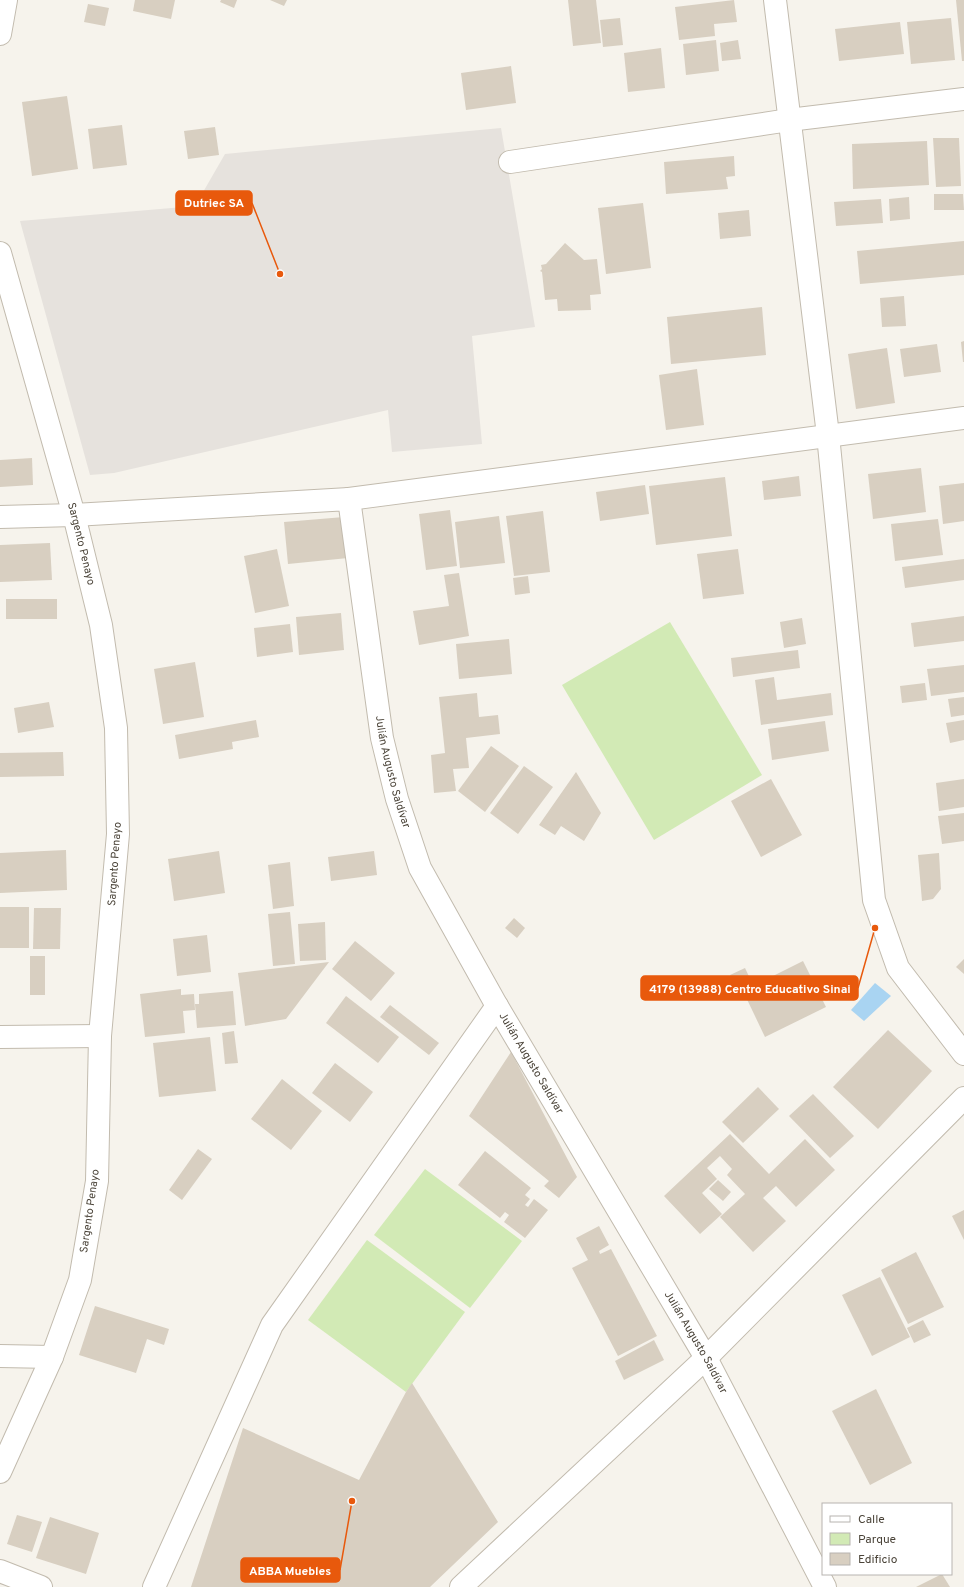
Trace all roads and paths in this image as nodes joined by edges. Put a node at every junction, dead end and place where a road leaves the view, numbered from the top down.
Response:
1 (6, 0) edge
2 (775, 0) edge
3 (0, 34) edge
4 (964, 99) edge
5 (789, 120) junction
6 (510, 162) dead end
7 (0, 253) edge
8 (964, 418) edge
9 (828, 435) junction
10 (349, 499) junction
11 (74, 515) junction
12 (0, 517) edge
13 (497, 1006) junction
14 (100, 1036) junction
15 (0, 1037) edge
16 (964, 1054) edge
17 (964, 1098) edge
18 (0, 1356) edge
19 (52, 1357) junction
20 (706, 1358) junction
21 (0, 1472) edge
22 (0, 1571) edge
23 (41, 1587) edge
24 (154, 1587) edge
25 (461, 1587) edge
26 (825, 1587) edge

1 - 3 street
2 - 5 street
4 - 5 street
5 - 6 street
5 - 9 street
7 - 11 street, Sargento Penayo
8 - 9 street
9 - 10 street
9 - 16 street
10 - 11 street
10 - 13 street, Julián Augusto Saldívar
11 - 12 street
11 - 14 street, Sargento Penayo
13 - 20 street, Julián Augusto Saldívar
13 - 24 street
14 - 15 street
14 - 19 street, Sargento Penayo
17 - 20 street
18 - 19 street
19 - 21 street, Sargento Penayo
20 - 25 street
20 - 26 street, Julián Augusto Saldívar
22 - 23 street

